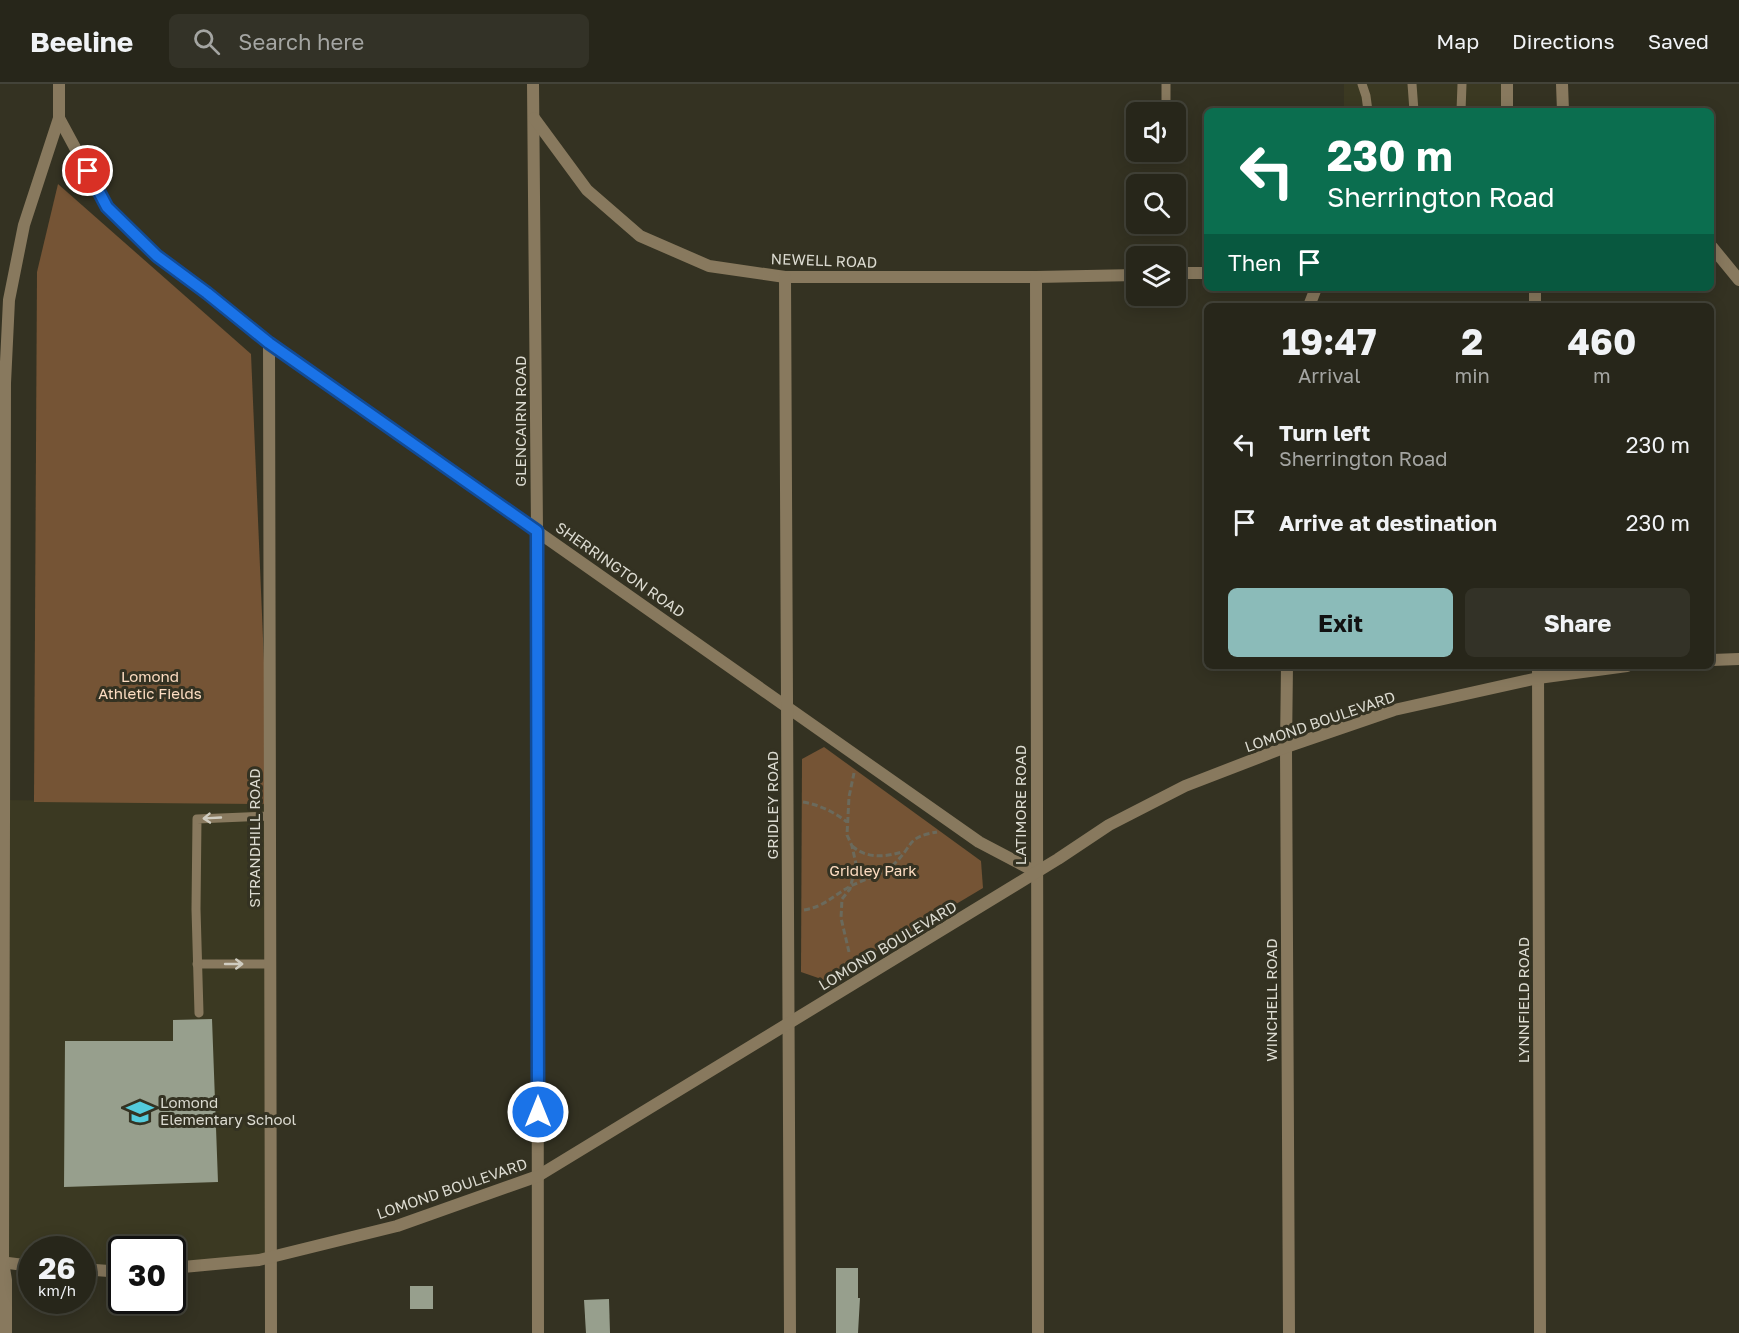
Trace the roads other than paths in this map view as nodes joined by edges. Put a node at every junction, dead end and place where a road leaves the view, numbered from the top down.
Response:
1 (59, 84) edge
2 (533, 84) edge
3 (1166, 84) edge
4 (1362, 84) edge
5 (1412, 84) edge
6 (1462, 84) edge
7 (1508, 84) edge
8 (1562, 84) edge
9 (1166, 102) edge
10 (1368, 108) edge
11 (1414, 108) edge
12 (1461, 108) edge
13 (1508, 108) edge
14 (1563, 108) edge
15 (58, 118) junction
16 (534, 118) junction
17 (1714, 249) edge
18 (1186, 273) edge
19 (1204, 273) edge
20 (1126, 274) edge
21 (785, 277) junction
22 (1036, 277) junction
23 (1739, 280) edge
24 (269, 343) junction
25 (537, 531) junction
26 (1739, 659) edge
27 (1714, 660) edge
28 (1287, 669) edge
29 (1582, 669) edge
30 (1538, 672) edge
31 (787, 706) junction
32 (1286, 747) junction
33 (270, 816) junction
34 (1036, 872) junction
35 (198, 964) junction
36 (271, 964) junction
37 (198, 1013) dead end
38 (789, 1024) junction
39 (538, 1176) junction
40 (271, 1257) junction
41 (2, 1262) edge
42 (18, 1264) edge
43 (186, 1267) edge
44 (6, 1333) edge
45 (272, 1333) edge
46 (538, 1333) edge
47 (790, 1333) edge
48 (1038, 1333) edge
49 (1289, 1333) edge
50 (1540, 1333) edge

1 - 15 street
2 - 16 street, GLENCAIRN ROAD
3 - 9 lane
4 - 10 lane
5 - 11 lane
6 - 12 lane
7 - 13 street
8 - 14 street
15 - 24 street, SHERRINGTON ROAD
15 - 41 street
16 - 21 street, NEWELL ROAD
16 - 25 street, GLENCAIRN ROAD
17 - 23 street
18 - 19 street
20 - 22 street, NEWELL ROAD
21 - 22 street, NEWELL ROAD
21 - 31 street, GRIDLEY ROAD
22 - 34 street, LATIMORE ROAD
24 - 25 street, SHERRINGTON ROAD
24 - 33 street, STRANDHILL ROAD
25 - 31 street, SHERRINGTON ROAD
25 - 39 street, GLENCAIRN ROAD
26 - 27 street
28 - 32 street, WINCHELL ROAD
29 - 30 street, LOMOND BOULEVARD
30 - 32 street, LOMOND BOULEVARD
30 - 50 street, LYNNFIELD ROAD
31 - 34 street, SHERRINGTON ROAD
31 - 38 street, GRIDLEY ROAD
32 - 34 street, LOMOND BOULEVARD
32 - 49 street, WINCHELL ROAD
33 -> 35 lane
33 - 36 street, STRANDHILL ROAD
34 - 38 street, LOMOND BOULEVARD
34 - 48 street, LATIMORE ROAD
35 -> 36 lane
35 - 37 lane
36 - 40 street, STRANDHILL ROAD
38 - 39 street, LOMOND BOULEVARD
38 - 47 street, GRIDLEY ROAD
39 - 40 street, LOMOND BOULEVARD
39 - 46 street, GLENCAIRN ROAD
40 - 43 street, LOMOND BOULEVARD
40 - 45 street, STRANDHILL ROAD
41 - 42 street
41 - 44 street

